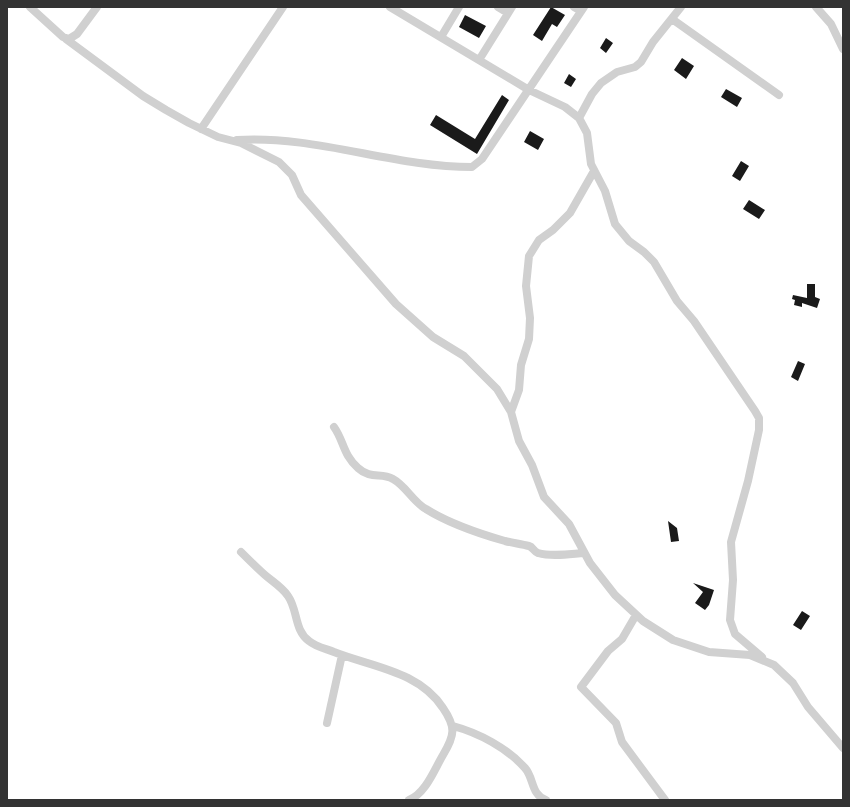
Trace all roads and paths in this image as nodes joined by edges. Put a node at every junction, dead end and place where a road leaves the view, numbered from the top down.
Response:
1 (97, 7) edge
2 (283, 7) edge
3 (390, 7) edge
4 (459, 7) edge
5 (498, 7) edge
6 (681, 7) edge
7 (816, 7) edge
8 (33, 8) edge
9 (579, 8) edge
10 (510, 10) edge
11 (672, 19) junction
12 (440, 37) junction
13 (66, 39) junction
14 (843, 49) edge
15 (479, 60) junction
16 (529, 90) junction
17 (779, 95) dead end
18 (579, 118) junction
19 (201, 129) junction
20 (235, 140) junction
21 (594, 171) junction
22 (511, 412) junction
23 (334, 427) dead end
24 (241, 552) dead end
25 (584, 553) junction
26 (636, 615) junction
27 (342, 655) junction
28 (766, 661) junction
29 (327, 723) dead end
30 (453, 726) junction
31 (843, 748) edge
32 (409, 800) edge
33 (546, 800) edge
34 (665, 800) edge

1 - 13 street
2 - 19 street
3 - 12 street
4 - 12 street
5 - 10 street
6 - 11 street
7 - 14 street
8 - 13 street
9 - 16 street
10 - 15 street
11 - 17 street
11 - 18 street
12 - 15 street
13 - 19 street
15 - 16 street
16 - 18 street
16 - 20 street
18 - 21 street
19 - 20 street
20 - 22 street
21 - 22 street
21 - 28 street
22 - 25 street
23 - 25 street
24 - 27 street
25 - 26 street
26 - 28 street
26 - 34 street
27 - 29 street
27 - 30 street
28 - 31 street
30 - 32 street
30 - 33 street

